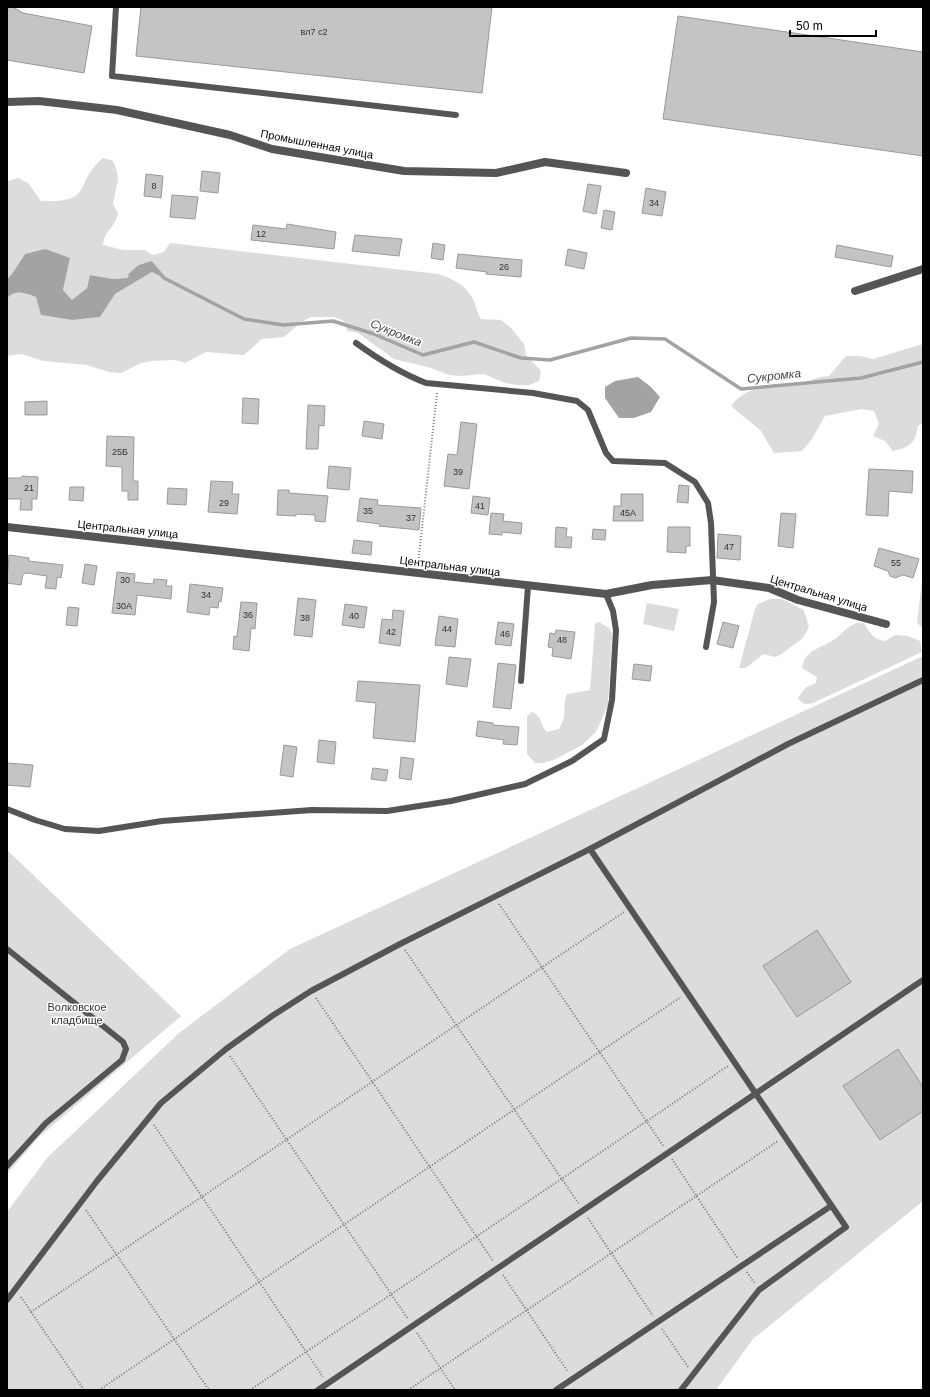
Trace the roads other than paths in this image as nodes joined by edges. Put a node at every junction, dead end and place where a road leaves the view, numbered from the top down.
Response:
1 (116, 7) edge
2 (7, 102) edge
3 (456, 115) dead end
4 (626, 173) dead end
5 (923, 269) edge
6 (855, 291) dead end
7 (356, 343) dead end
8 (7, 527) edge
9 (712, 580) junction
10 (528, 586) junction
11 (606, 594) junction
12 (886, 624) dead end
13 (706, 647) dead end
14 (923, 680) edge
15 (520, 681) dead end
16 (7, 809) edge
17 (590, 849) junction
18 (7, 949) edge
19 (923, 980) edge
20 (756, 1094) junction
21 (7, 1166) edge
22 (831, 1206) junction
23 (7, 1300) edge
24 (318, 1390) edge
25 (556, 1390) edge
26 (681, 1390) edge

1 - 3 lane
2 - 4 street, Промышленная улица
5 - 6 street
7 - 9 lane
8 - 10 street, Центральная улица
9 - 11 street, Центральная улица
9 - 12 street, Центральная улица
9 - 13 lane
10 - 11 street, Центральная улица
10 - 15 lane
11 - 16 lane
14 - 17 lane
17 - 20 lane
17 - 23 lane
18 - 21 lane
19 - 20 lane
20 - 22 lane
20 - 24 lane
22 - 25 lane
22 - 26 lane

